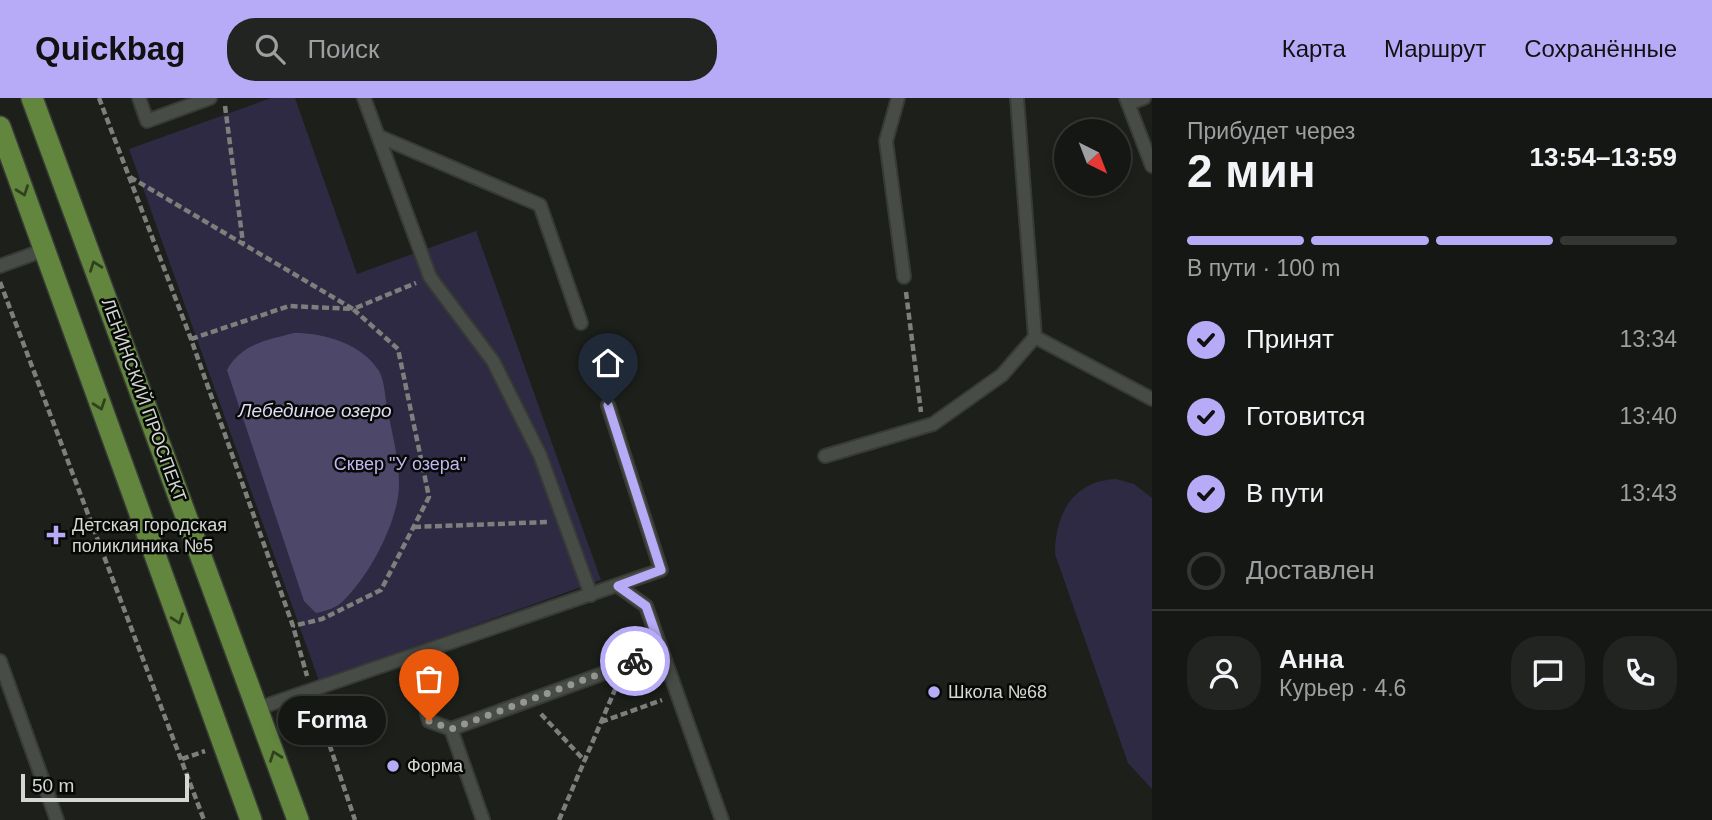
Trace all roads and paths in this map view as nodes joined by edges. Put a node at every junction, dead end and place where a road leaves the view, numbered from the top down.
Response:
1 (32, 98) edge
2 (99, 98) edge
3 (139, 98) edge
4 (210, 98) edge
5 (224, 98) edge
6 (364, 98) edge
7 (899, 98) edge
8 (1017, 98) edge
9 (1144, 98) edge
10 (1127, 101) edge
11 (0, 127) edge
12 (378, 136) junction
13 (1152, 166) edge
14 (130, 176) junction
15 (243, 244) junction
16 (44, 250) junction
17 (0, 266) edge
18 (904, 277) joint
19 (430, 278) junction
20 (0, 282) edge
21 (353, 309) junction
22 (581, 323) dead end
23 (1035, 337) junction
24 (191, 339) junction
25 (1152, 399) edge
26 (608, 405) dead end
27 (923, 427) junction
28 (825, 456) dead end
29 (564, 522) junction
30 (413, 527) junction
31 (618, 586) junction
32 (591, 596) junction
33 (293, 626) junction
34 (662, 652) junction
35 (405, 658) junction
36 (0, 661) edge
37 (626, 665) junction
38 (311, 690) junction
39 (677, 694) junction
40 (420, 696) dead end
41 (528, 701) junction
42 (259, 708) junction
43 (426, 714) dead end
44 (600, 722) junction
45 (451, 729) junction
46 (583, 759) junction
47 (57, 820) edge
48 (204, 820) edge
49 (251, 820) edge
50 (298, 820) edge
51 (355, 820) edge
52 (483, 820) edge
53 (559, 820) edge
54 (722, 820) edge

42 -> 1 main road, ЛЕНИНСКИЙ ПРОСПЕКТ
2 - 14 path
3 - 4 lane
5 - 15 path
6 - 12 lane
7 - 18 lane
8 - 23 lane
9 - 10 lane
10 - 13 lane
11 -> 16 main road
12 - 19 lane
12 - 22 lane
14 - 15 path
14 - 24 path
15 - 21 path
16 - 17 lane
16 -> 49 main road
18 - 27 path
19 - 21 path
19 - 29 lane
20 - 48 path
21 - 24 path
21 - 30 path
23 - 25 lane
23 - 27 lane
24 - 33 path
26 - 31 lane
27 - 28 lane
29 - 30 path
29 - 32 lane
30 - 33 path
31 - 32 lane
31 - 34 lane
32 - 35 lane
33 - 38 path
34 - 37 lane
34 - 39 lane
35 - 38 lane
35 - 40 lane
36 - 47 lane
37 - 41 lane
37 - 44 path
38 - 42 lane
38 - 51 path
39 - 44 path
39 - 54 lane
41 - 45 lane
41 - 46 path
50 -> 42 main road, ЛЕНИНСКИЙ ПРОСПЕКТ
43 - 45 lane
44 - 46 path
45 - 52 lane
46 - 53 path

